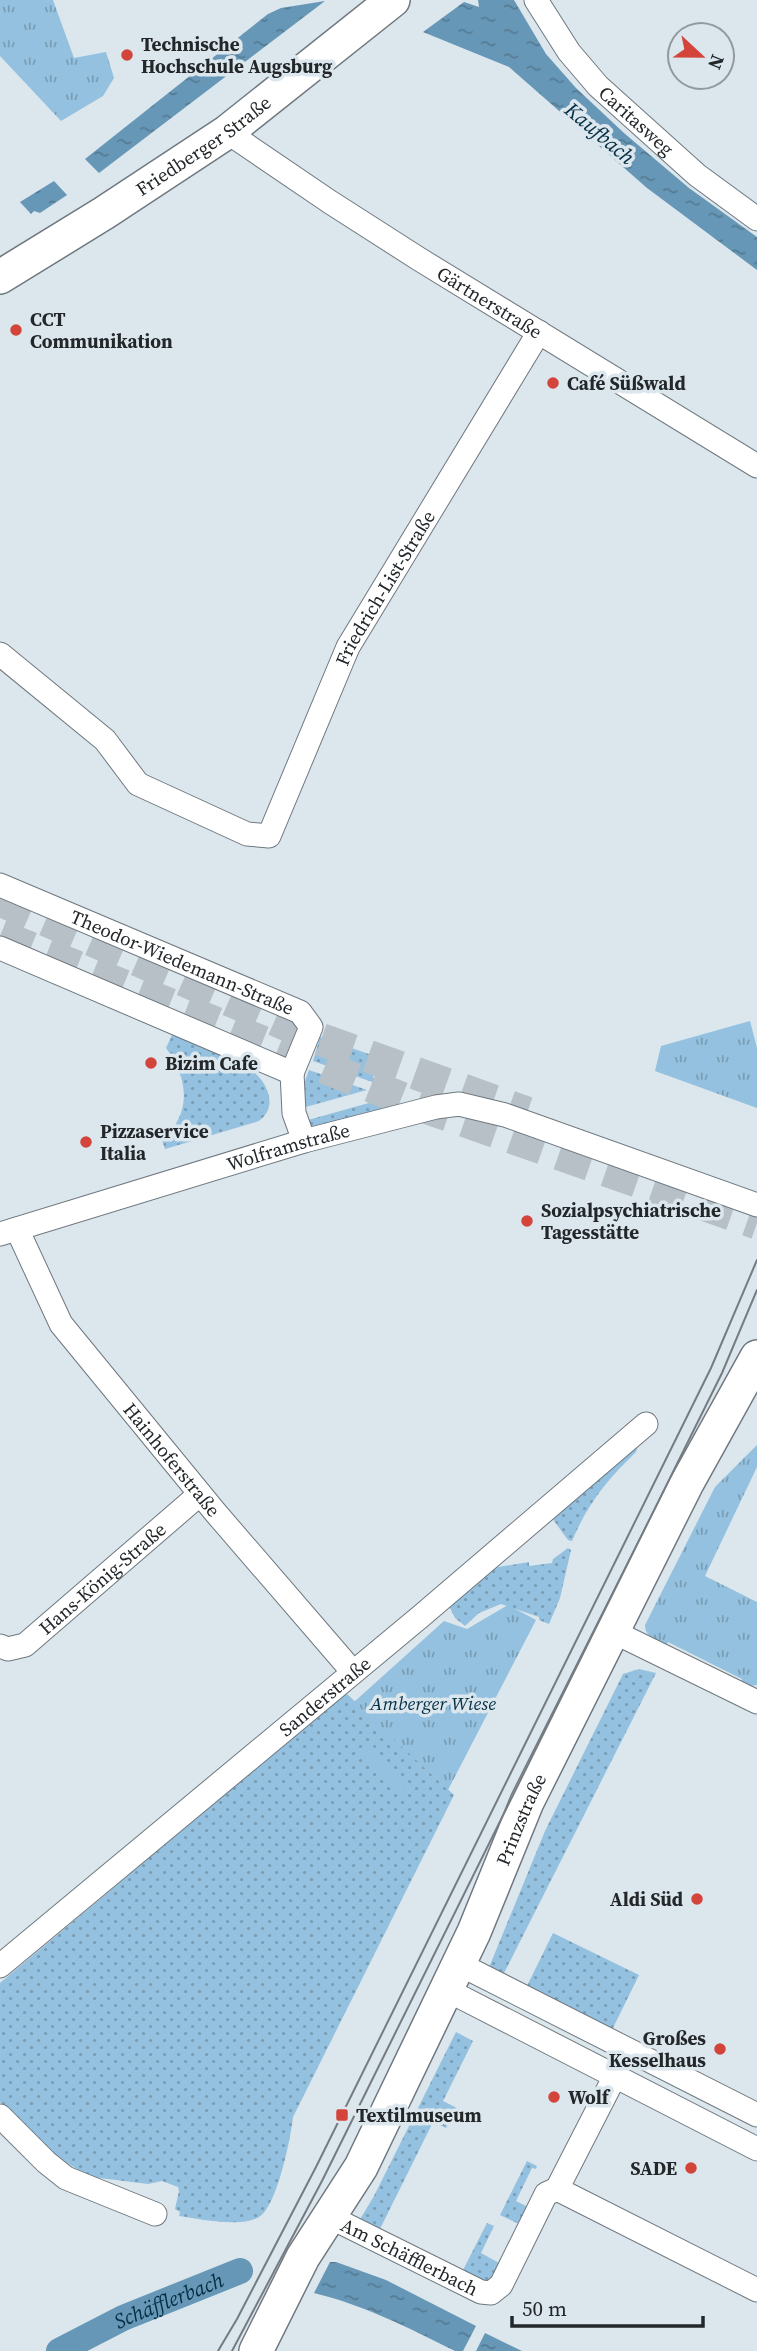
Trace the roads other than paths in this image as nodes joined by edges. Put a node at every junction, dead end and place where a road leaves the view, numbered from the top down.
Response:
1 (393, 0) edge
2 (537, 0) edge
3 (228, 132) junction
4 (757, 219) edge
5 (0, 277) edge
6 (539, 332) junction
7 (757, 466) edge
8 (0, 654) edge
9 (0, 885) edge
10 (0, 948) edge
11 (292, 1073) junction
12 (304, 1141) junction
13 (757, 1205) edge
14 (9, 1231) edge
15 (757, 1357) edge
16 (646, 1424) dead end
17 (200, 1494) junction
18 (612, 1631) junction
19 (0, 1646) edge
20 (353, 1672) junction
21 (757, 1702) edge
22 (0, 1966) edge
23 (453, 1977) junction
24 (615, 2076) junction
25 (757, 2115) edge
26 (0, 2116) edge
27 (757, 2149) edge
28 (558, 2189) junction
29 (155, 2214) dead end
30 (330, 2217) junction
31 (757, 2290) edge
32 (256, 2351) edge

1 - 3 street, Friedberger Straße
2 - 4 street, Caritasweg
3 - 5 street, Friedberger Straße
3 - 6 street, Gärtnerstraße
6 - 7 street, Gärtnerstraße
6 - 8 street, Friedrich-List-Straße
9 - 11 street, Theodor-Wiedemann-Straße
10 - 11 street
11 - 12 street, Theodor-Wiedemann-Straße
12 - 13 street, Wolframstraße
12 - 14 street, Wolframstraße
14 - 17 street, Hainhoferstraße
15 - 18 street, Prinzstraße
16 - 20 street, Sanderstraße
17 - 19 street, Hans-König-Straße
17 - 20 street, Hainhoferstraße
18 - 21 street
18 - 23 street, Prinzstraße
20 - 22 street, Sanderstraße
23 - 24 street
23 - 25 street
23 - 30 street, Prinzstraße
24 - 27 street
24 - 28 street, Am Schäfflerbach
26 - 29 street
28 - 30 street, Am Schäfflerbach
28 - 31 street
30 - 32 street, Prinzstraße

